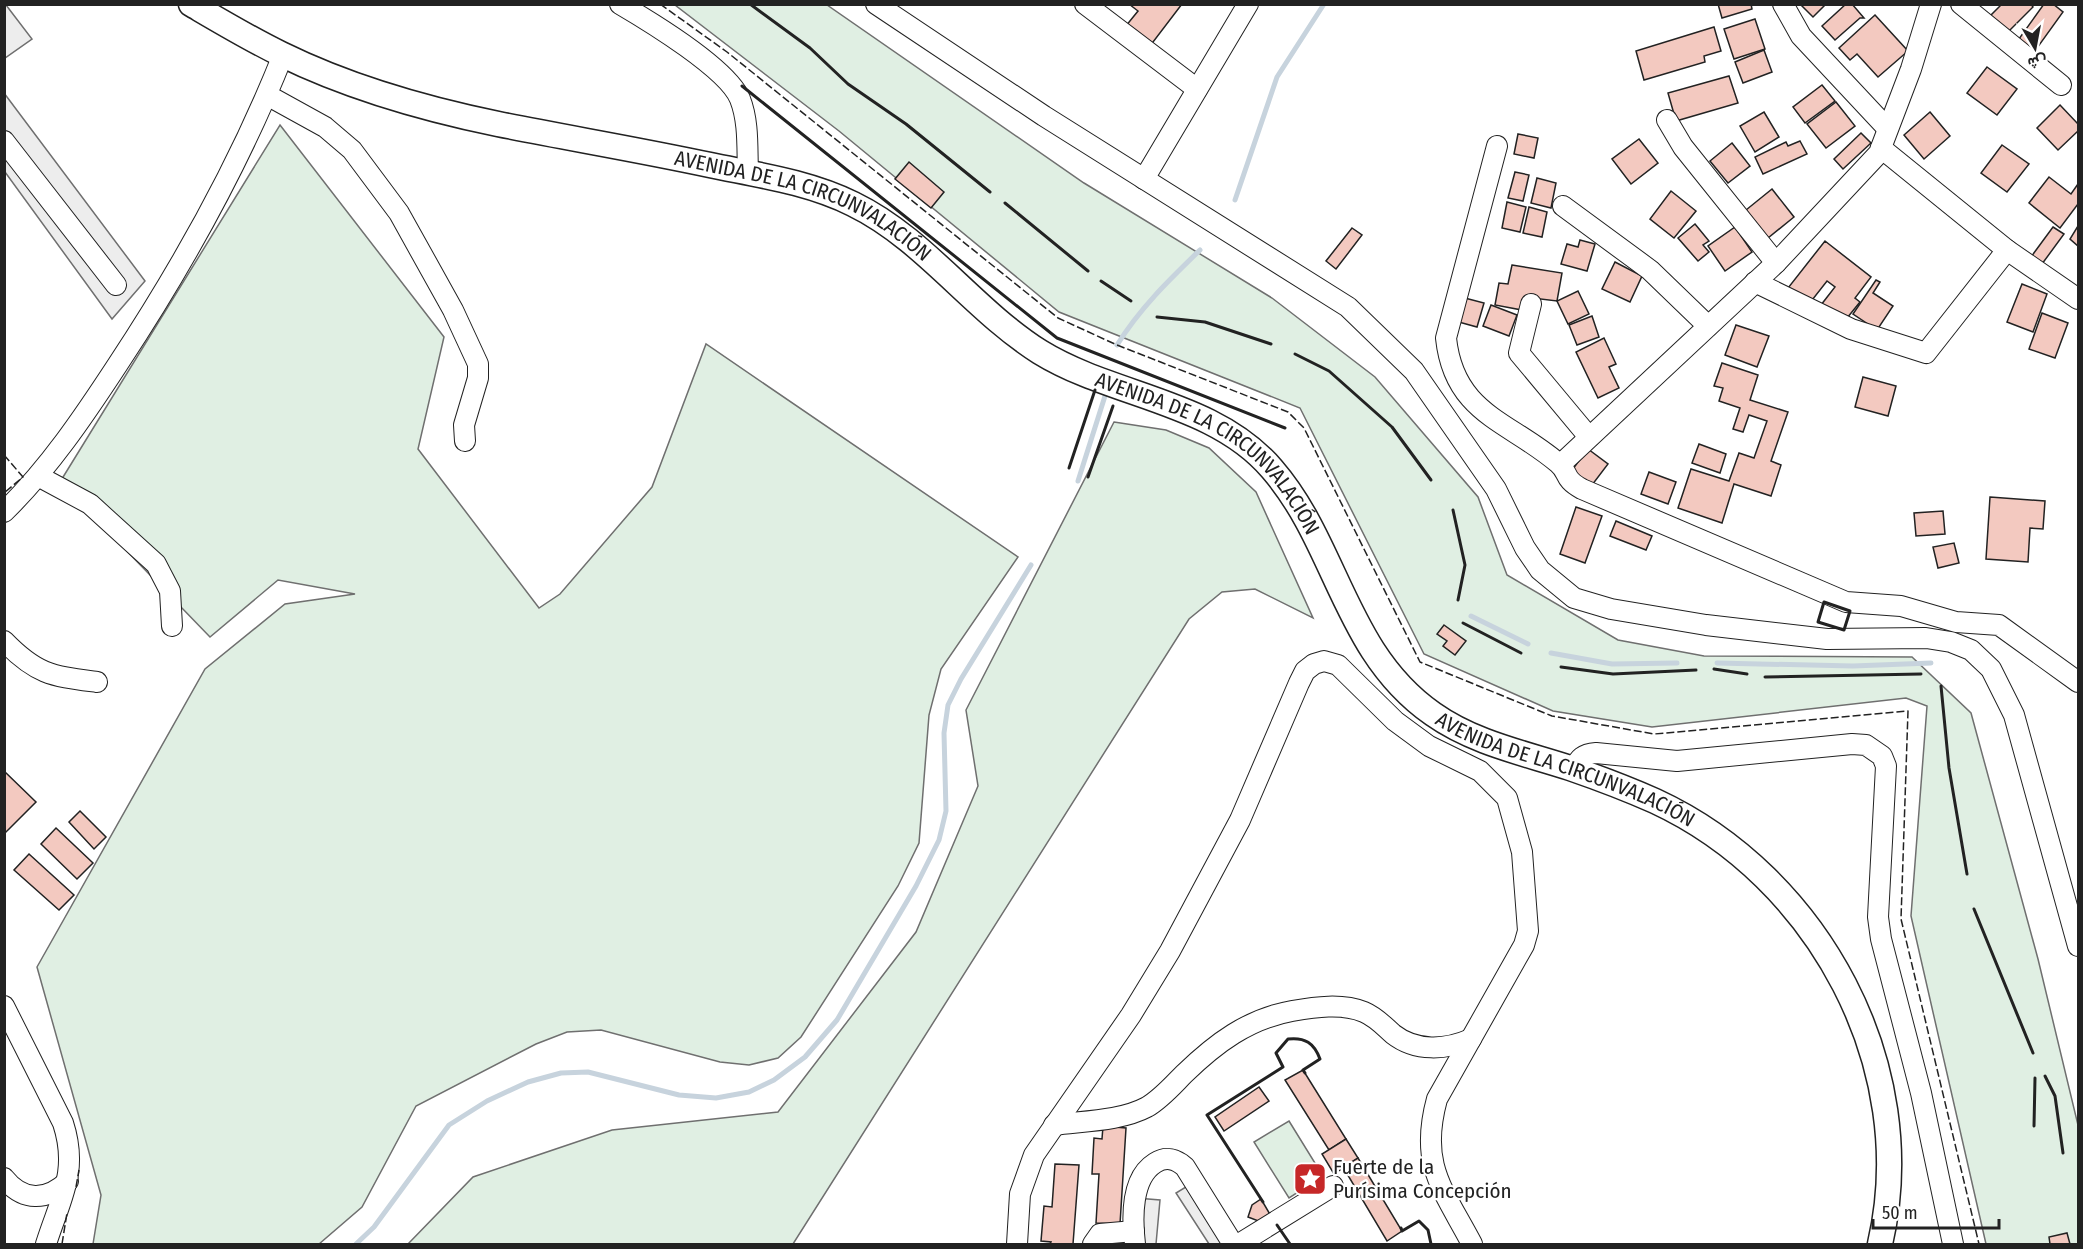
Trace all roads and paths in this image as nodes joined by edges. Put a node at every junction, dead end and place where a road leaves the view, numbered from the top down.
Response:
1 (191, 4) edge
2 (620, 4) edge
3 (876, 4) edge
4 (1085, 4) edge
5 (1248, 4) edge
6 (1783, 4) edge
7 (1930, 4) edge
8 (1961, 4) edge
9 (283, 55) junction
10 (2061, 85) dead end
11 (1197, 89) junction
12 (267, 95) junction
13 (1667, 120) dead end
14 (1887, 128) junction
15 (4, 141) edge
16 (1497, 146) dead end
17 (1881, 148) junction
18 (748, 172) junction
19 (1143, 178) junction
20 (1563, 206) dead end
21 (2007, 250) junction
22 (1776, 263) junction
23 (1755, 282) junction
24 (116, 285) dead end
25 (2079, 299) edge
26 (1531, 304) dead end
27 (1708, 326) junction
28 (1589, 437) junction
29 (465, 441) dead end
30 (1561, 464) junction
31 (38, 476) junction
32 (4, 512) edge
33 (172, 626) dead end
34 (4, 641) edge
35 (97, 682) dead end
36 (2079, 682) edge
37 (1574, 769) junction
38 (2079, 946) edge
39 (4, 1006) edge
40 (1471, 1039) junction
41 (1054, 1125) junction
42 (4, 1178) edge
43 (68, 1181) junction
44 (1333, 1186) dead end
45 (1134, 1238) edge
46 (46, 1245) edge
47 (1017, 1245) edge
48 (1093, 1245) edge
49 (1233, 1245) edge
50 (1239, 1245) edge
51 (1472, 1245) edge
52 (1880, 1245) edge
53 (1953, 1245) edge

1 - 9 main road, AVENIDA DE LA CIRCUNVALACIÓN
2 - 18 street
3 - 19 street
4 - 11 street
5 - 11 street
6 - 14 street
7 - 14 street
8 - 10 street
9 - 12 street
9 - 18 main road, AVENIDA DE LA CIRCUNVALACIÓN
11 - 19 street
12 - 29 street
12 - 31 street
13 - 22 street
14 - 17 street
15 - 24 street
16 - 30 street
17 - 21 street
17 - 22 street
18 - 37 main road, AVENIDA DE LA CIRCUNVALACIÓN
19 - 38 street
20 - 27 street
21 - 23 street
21 - 25 street
22 - 23 street
23 - 27 street
26 - 28 street
27 - 28 street
28 - 30 street
30 - 36 street
31 - 32 street
31 - 33 street
34 - 35 street
37 - 52 main road, AVENIDA DE LA CIRCUNVALACIÓN
37 - 53 street
39 - 43 street
40 - 41 street
40 - 41 street
40 - 51 street
41 - 47 street
42 - 43 street
43 - 46 street
44 - 50 street
45 - 48 street
45 - 49 street

